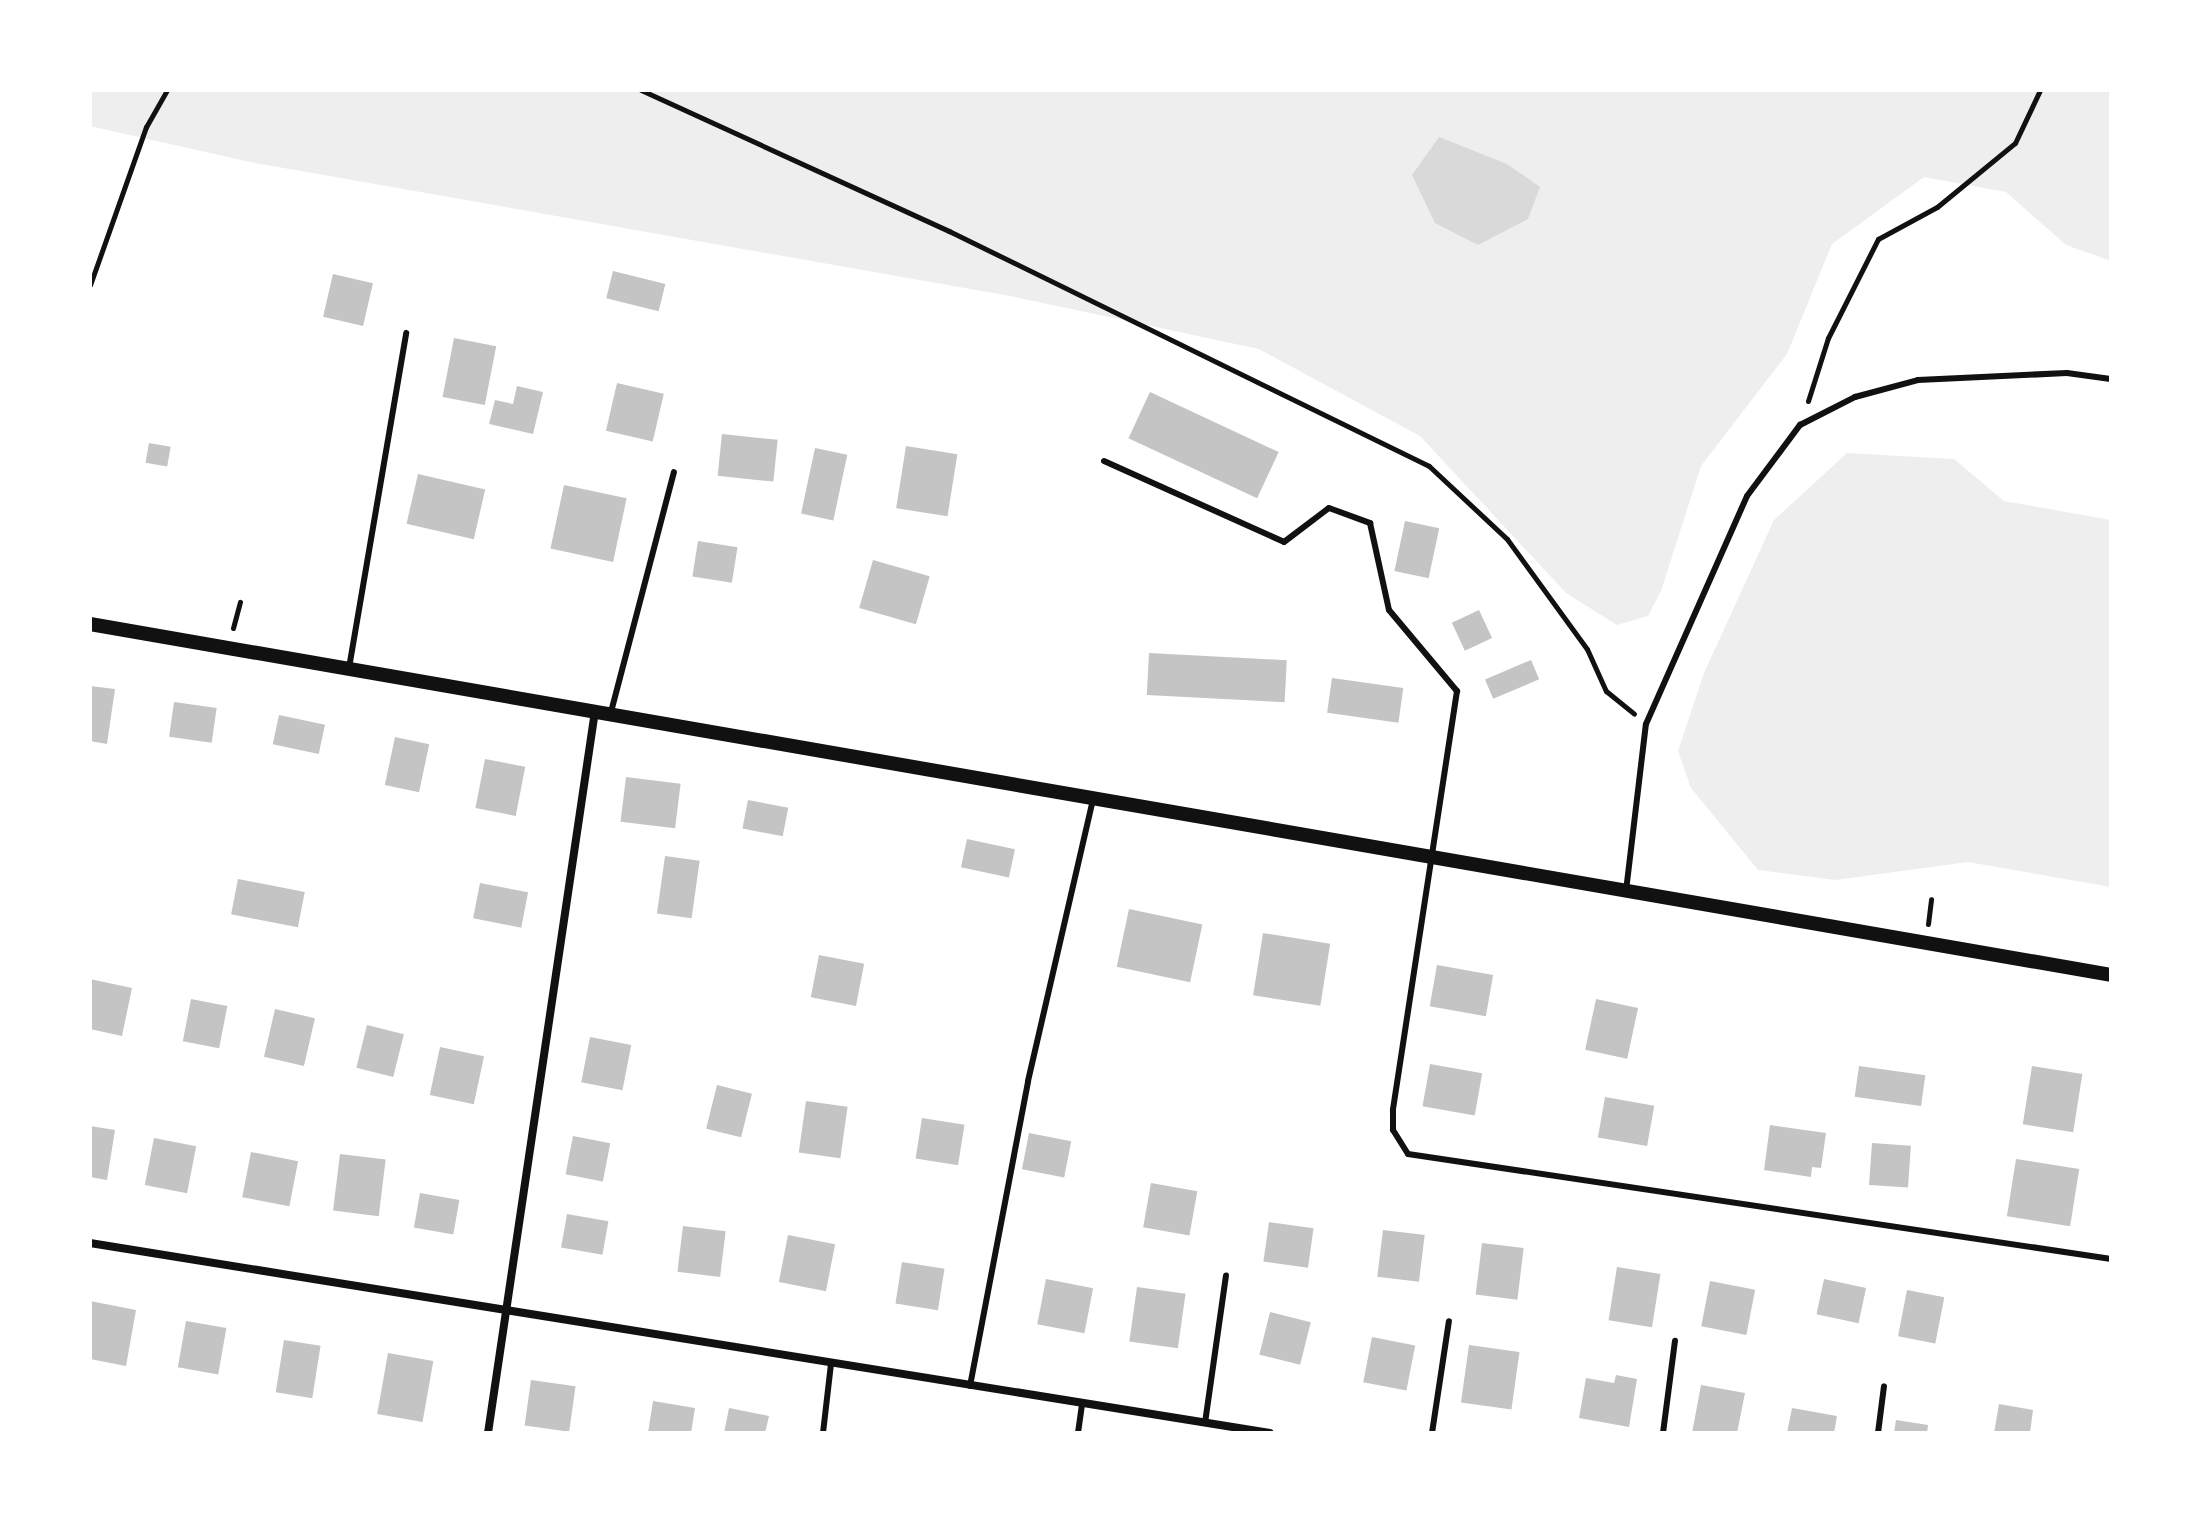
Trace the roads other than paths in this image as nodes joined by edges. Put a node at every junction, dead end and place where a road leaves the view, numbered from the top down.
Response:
1 (406, 333) dead end
2 (2111, 379) edge
3 (1104, 461) dead end
4 (674, 472) dead end
5 (90, 624) edge
6 (349, 668) junction
7 (595, 711) junction
8 (611, 714) junction
9 (1093, 799) junction
10 (1430, 858) junction
11 (1626, 891) junction
12 (2111, 975) edge
13 (90, 1243) edge
14 (2111, 1259) edge
15 (1226, 1275) dead end
16 (507, 1313) junction
17 (1449, 1321) dead end
18 (1675, 1341) dead end
19 (831, 1364) junction
20 (970, 1386) junction
21 (1884, 1386) dead end
22 (1082, 1403) junction
23 (1205, 1423) junction
24 (488, 1433) edge
25 (823, 1433) edge
26 (1078, 1433) edge
27 (1270, 1433) edge
28 (1432, 1433) edge
29 (1663, 1433) edge
30 (1878, 1433) edge

1 - 6 lane
2 - 11 lane
3 - 10 lane
4 - 8 lane
5 - 6 street
6 - 7 street
7 - 8 street
7 - 16 street
8 - 9 street
9 - 10 street
9 - 20 lane
10 - 11 street
10 - 14 lane
11 - 12 street
13 - 16 street
15 - 23 lane
16 - 19 street
16 - 24 street
17 - 28 lane
18 - 29 lane
19 - 20 street
19 - 25 lane
20 - 22 street
21 - 30 lane
22 - 23 street
22 - 26 lane
23 - 27 street

